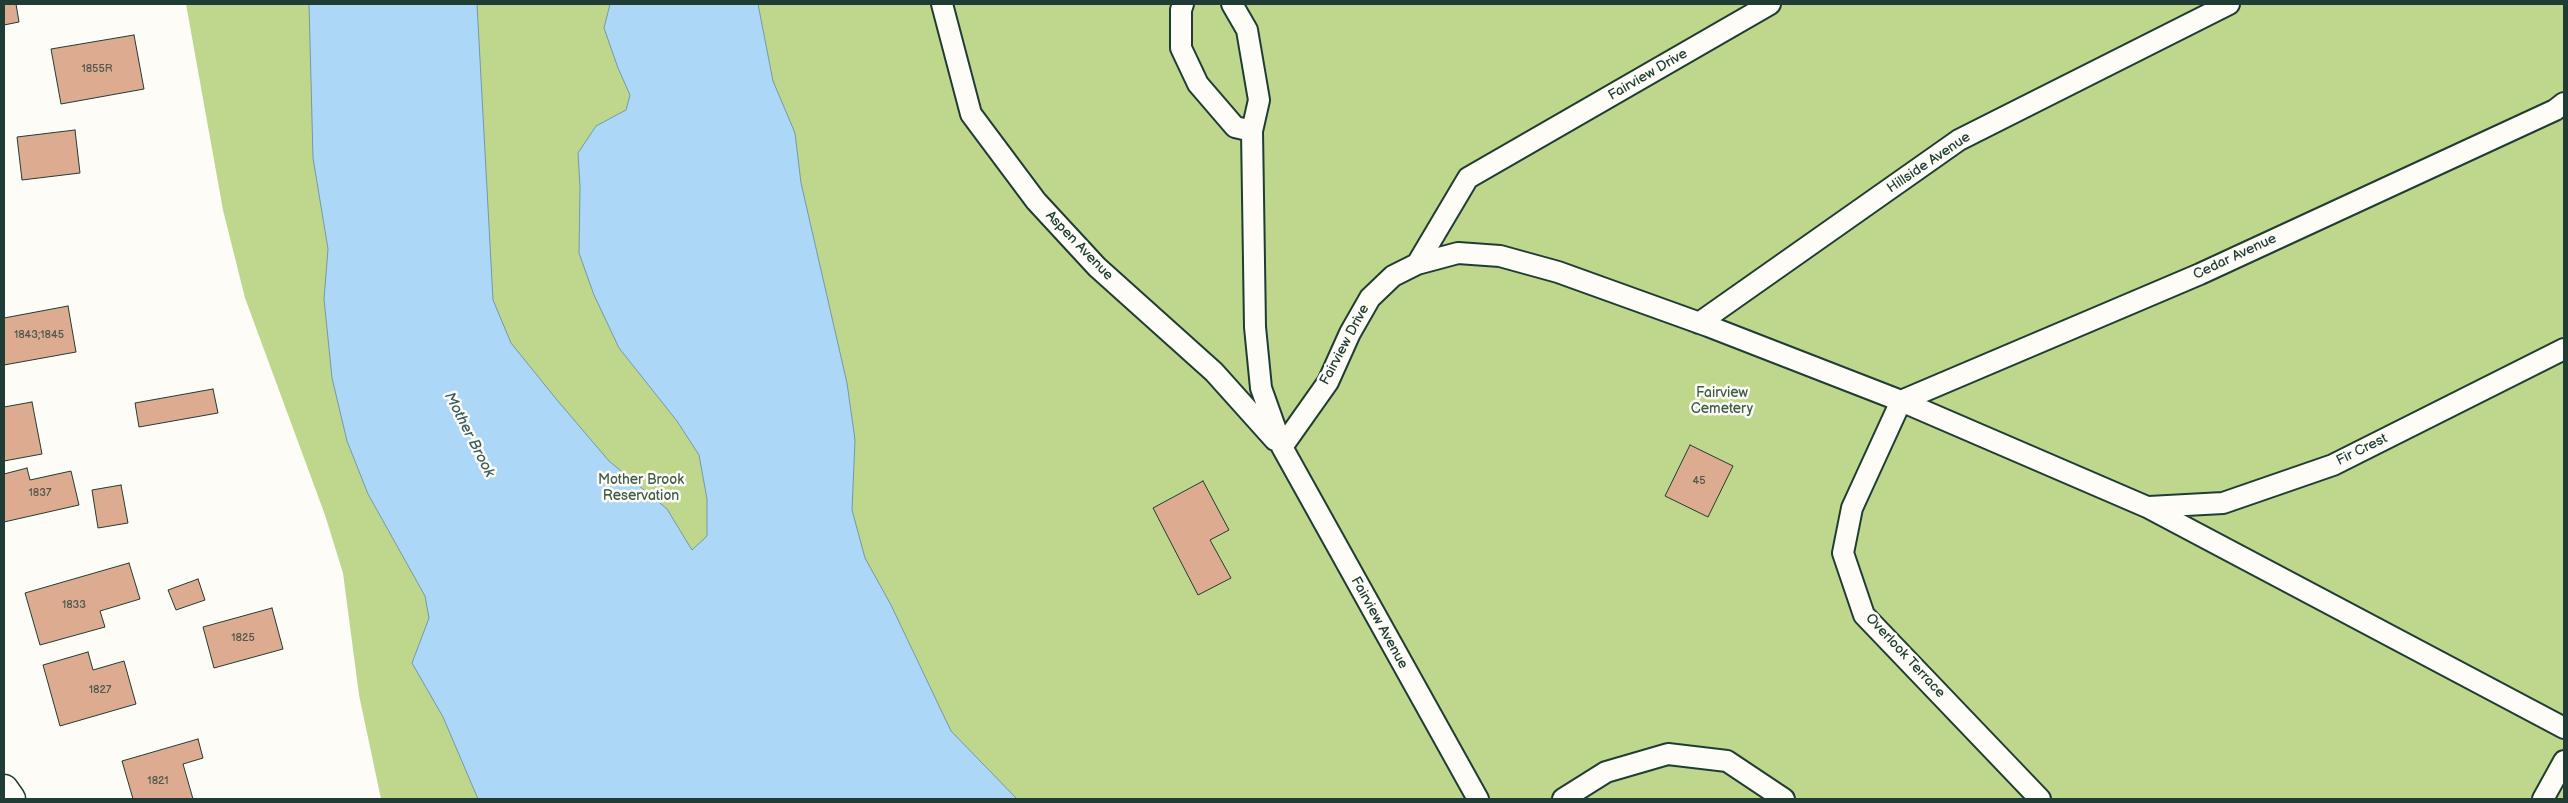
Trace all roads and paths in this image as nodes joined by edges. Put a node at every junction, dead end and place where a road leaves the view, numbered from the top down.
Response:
1 (942, 4) edge
2 (1183, 4) edge
3 (1232, 4) edge
4 (1770, 4) edge
5 (2229, 4) edge
6 (2564, 103) edge
7 (1252, 131) junction
8 (1417, 264) junction
9 (1699, 323) junction
10 (2564, 349) edge
11 (1901, 401) junction
12 (1282, 447) junction
13 (2147, 507) junction
14 (2564, 728) edge
15 (2564, 760) edge
16 (4, 789) edge
17 (11, 799) edge
18 (1478, 799) edge
19 (1563, 799) edge
20 (1784, 799) edge
21 (2040, 799) edge
22 (2543, 799) edge

1 - 12 lane, Aspen Avenue
2 - 7 lane
3 - 7 lane
4 - 8 lane, Fairview Drive
5 - 9 lane, Hillside Avenue
6 - 11 lane, Cedar Avenue
7 - 12 lane
8 - 9 lane
8 - 12 lane, Fairview Drive
9 - 11 lane
10 - 13 lane, Fir Crest
11 - 13 lane
11 - 21 lane, Overlook Terrace
12 - 18 lane, Fairview Avenue
13 - 14 lane
15 - 22 lane
16 - 17 street
19 - 20 lane

